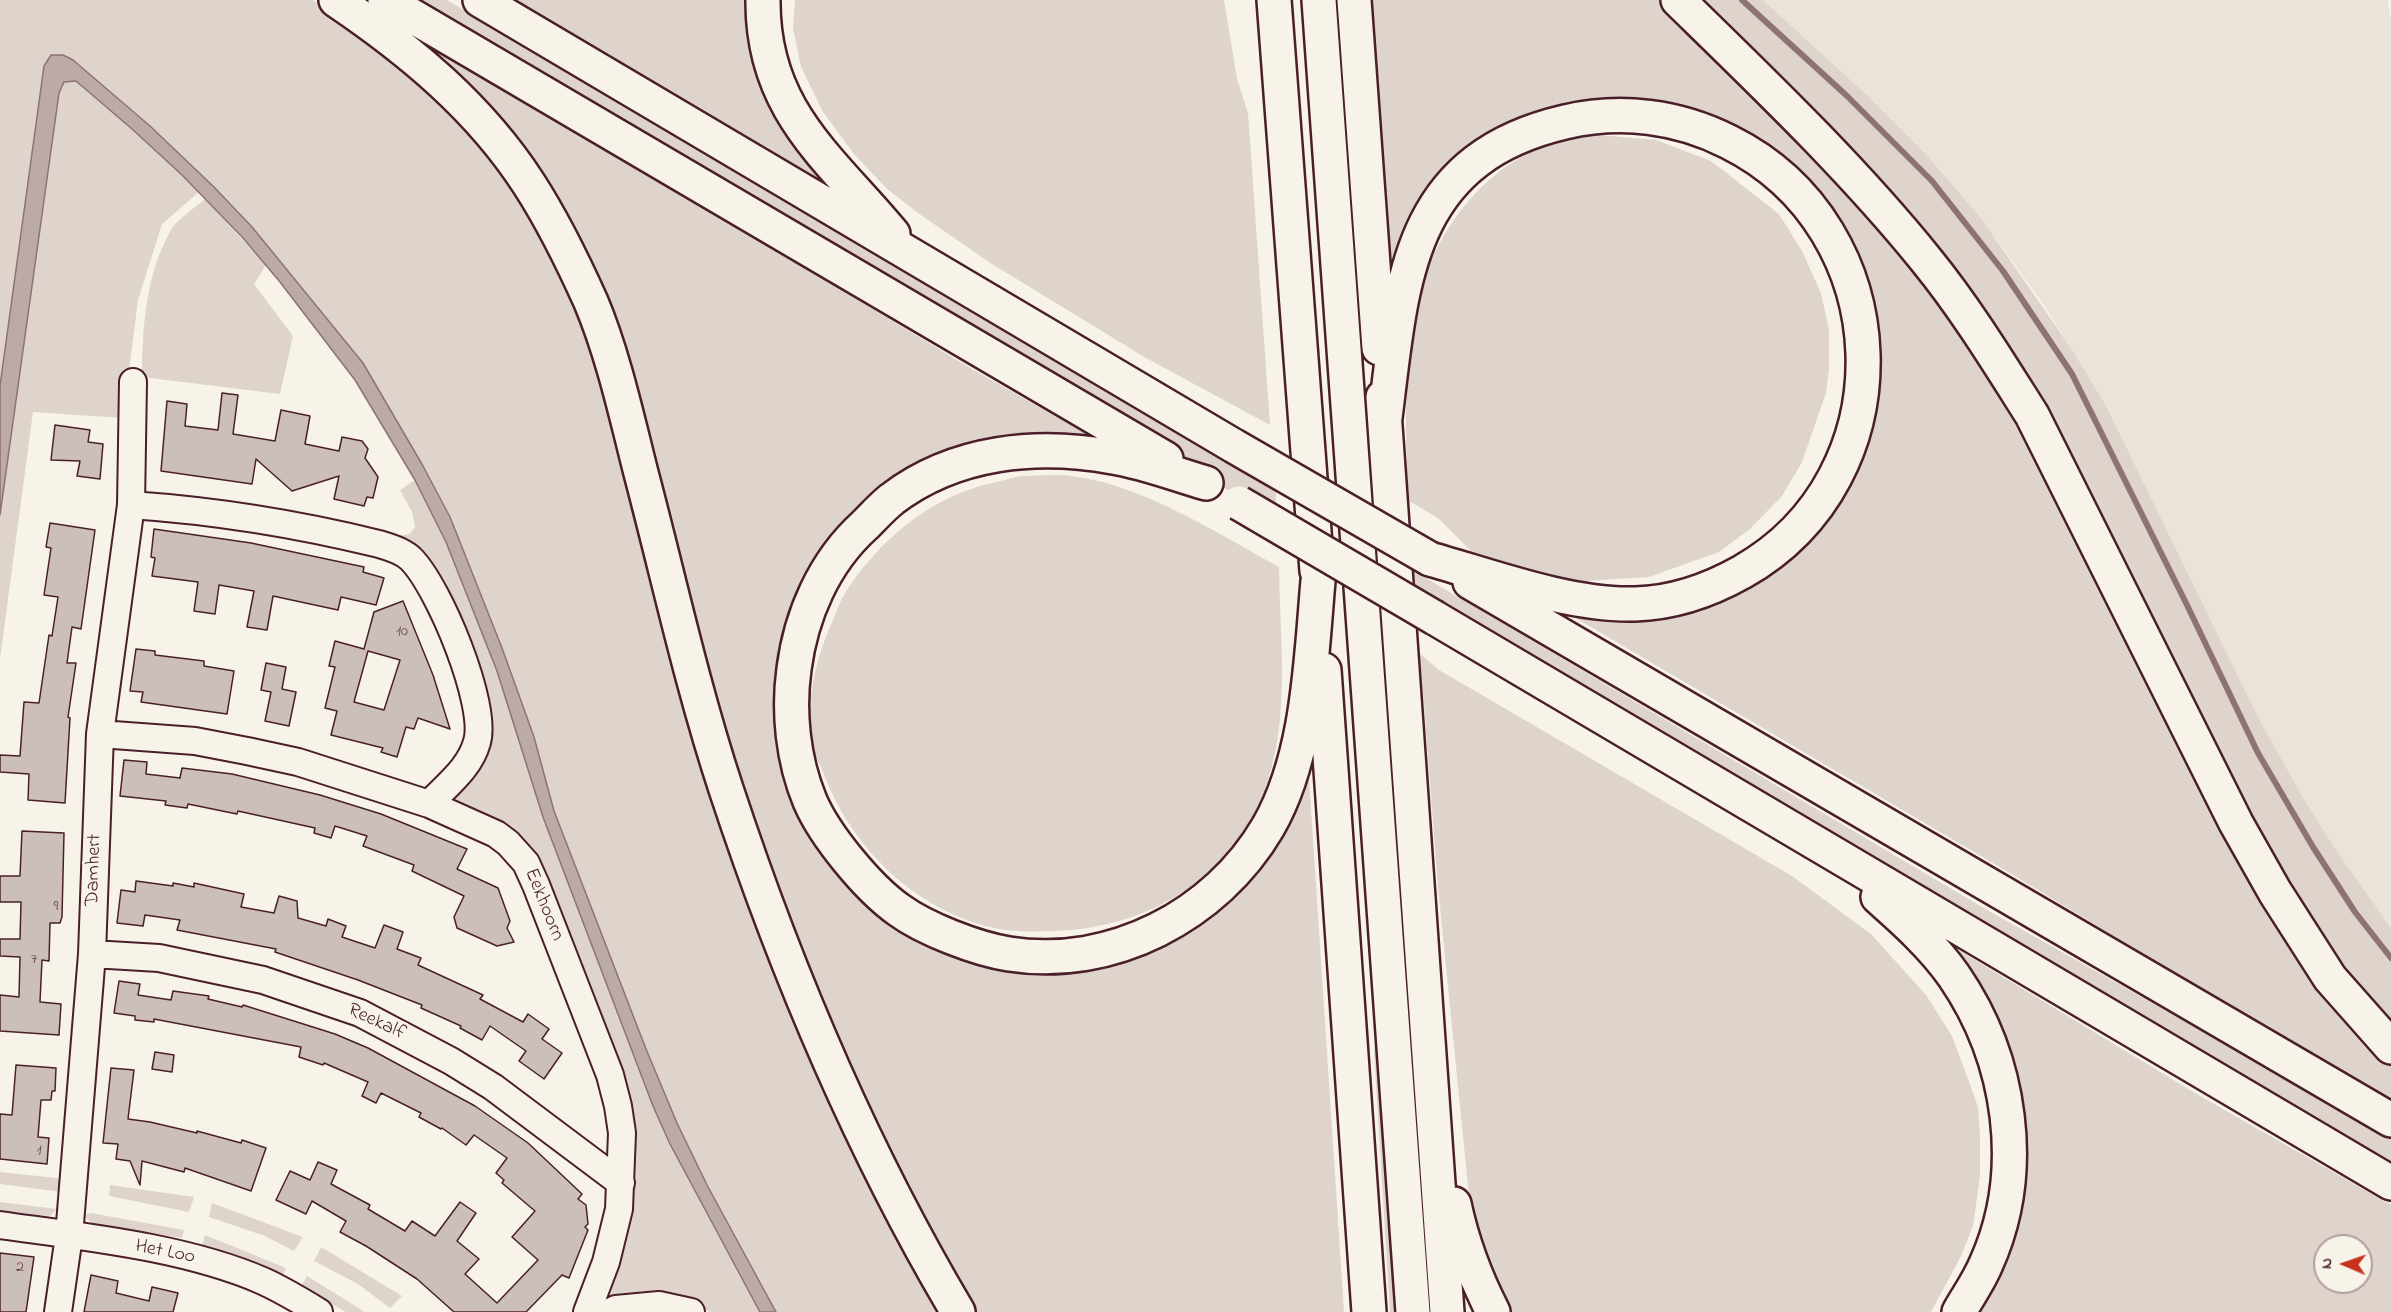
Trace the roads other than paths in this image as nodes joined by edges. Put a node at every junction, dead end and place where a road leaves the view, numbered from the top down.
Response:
1 (336, 0) edge
2 (385, 0) edge
3 (480, 0) edge
4 (763, 0) edge
5 (1253, 0) edge
6 (1274, 0) edge
7 (1319, 0) edge
8 (1354, 0) edge
9 (1678, 0) edge
10 (1282, 112) junction
11 (909, 254) junction
12 (133, 382) dead end
13 (1385, 418) junction
14 (1206, 483) junction
15 (131, 505) junction
16 (1430, 559) junction
17 (1318, 580) junction
18 (100, 734) junction
19 (429, 804) junction
20 (1817, 845) junction
21 (92, 954) junction
22 (2391, 1047) edge
23 (1432, 1105) junction
24 (2391, 1120) edge
25 (621, 1183) junction
26 (2391, 1183) edge
27 (0, 1225) edge
28 (69, 1236) junction
29 (58, 1312) edge
30 (320, 1312) edge
31 (587, 1312) edge
32 (610, 1312) edge
33 (691, 1312) edge
34 (958, 1312) edge
35 (1369, 1312) edge
36 (1413, 1312) edge
37 (1447, 1312) edge
38 (1493, 1312) edge
39 (1959, 1312) edge

1 - 34 highway
2 - 14 highway
3 - 11 highway
4 - 11 highway
5 - 10 highway
6 - 10 highway
7 - 36 highway
8 - 13 highway
9 - 22 highway
10 - 17 highway
11 - 16 highway, bridge
12 - 15 street, Damhert
13 - 16 highway
13 - 23 highway
14 - 17 highway
14 - 20 highway, bridge
15 - 18 street, Damhert
15 - 19 street
16 - 24 highway
17 - 35 highway
18 - 19 street, Eekhoorn
18 - 21 street, Damhert
19 - 25 street, Eekhoorn
20 - 26 highway
20 - 39 highway
21 - 25 street, Reekalf
21 - 28 street, Damhert
23 - 37 highway
23 - 38 highway
25 - 31 street, Eekhoorn
27 - 28 street, Het Loo
28 - 29 street, Damhert
28 - 30 street, Het Loo
32 - 33 street

